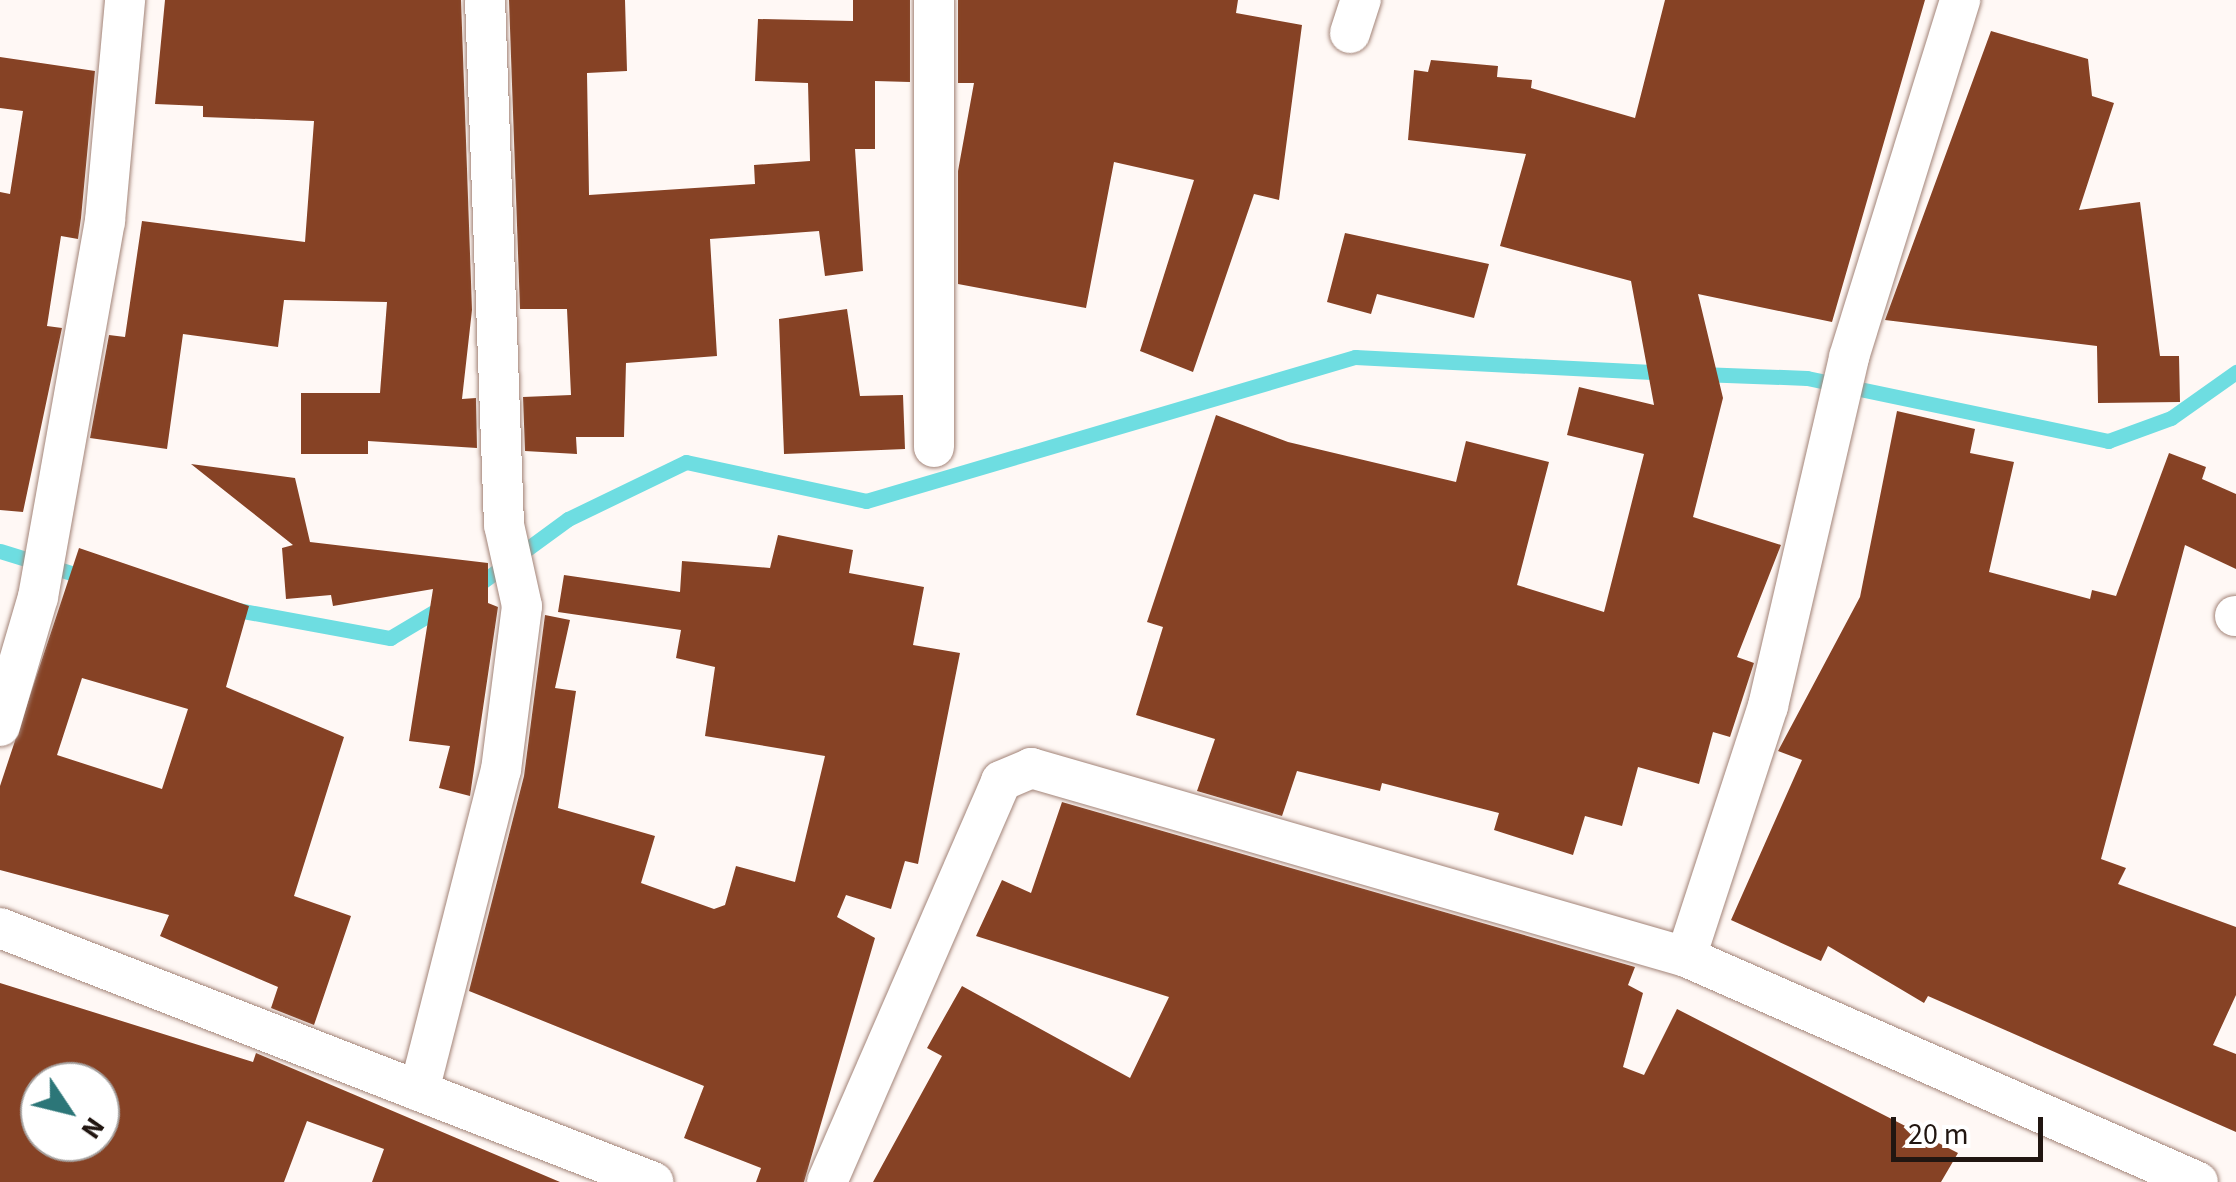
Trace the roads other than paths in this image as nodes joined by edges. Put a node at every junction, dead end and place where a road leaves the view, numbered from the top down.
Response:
1 (125, 0) edge
2 (485, 0) edge
3 (934, 0) edge
4 (1960, 0) edge
5 (934, 447) dead end
6 (0, 726) edge
7 (0, 928) edge
8 (1686, 957) junction
9 (419, 1091) junction
10 (653, 1182) edge
11 (827, 1182) edge
12 (2198, 1182) edge

1 - 6 street
2 - 9 street
3 - 5 street
4 - 8 street
7 - 9 street
8 - 11 street
8 - 12 street
9 - 10 street

